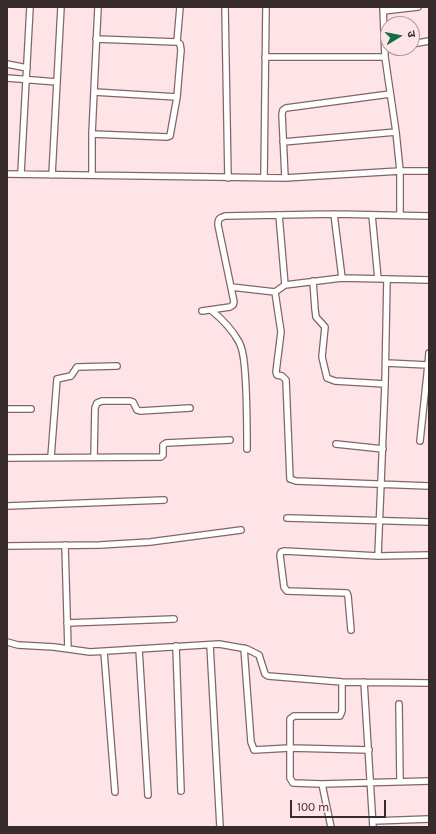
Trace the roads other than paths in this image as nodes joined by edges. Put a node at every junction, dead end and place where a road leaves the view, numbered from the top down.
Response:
1 (30, 7) edge
2 (61, 7) edge
3 (98, 7) edge
4 (180, 7) edge
5 (225, 7) edge
6 (266, 7) edge
7 (418, 7) edge
8 (383, 9) edge
9 (96, 39) junction
10 (177, 42) junction
11 (265, 57) junction
12 (385, 57) joint
13 (7, 64) edge
14 (27, 68) junction
15 (7, 78) edge
16 (26, 79) junction
17 (57, 82) junction
18 (94, 92) junction
19 (390, 94) junction
20 (176, 97) junction
21 (396, 132) junction
22 (92, 134) junction
23 (283, 142) junction
24 (400, 171) junction
25 (429, 171) edge
26 (21, 173) junction
27 (7, 174) edge
28 (52, 175) junction
29 (92, 175) junction
30 (228, 178) junction
31 (264, 178) junction
32 (285, 178) junction
33 (334, 214) junction
34 (279, 215) junction
35 (372, 215) junction
36 (400, 215) junction
37 (429, 216) edge
38 (342, 278) junction
39 (378, 279) junction
40 (387, 279) junction
41 (429, 280) edge
42 (313, 281) junction
43 (284, 285) junction
44 (231, 287) junction
45 (275, 292) junction
46 (211, 310) junction
47 (202, 311) dead end
48 (429, 353) edge
49 (386, 363) junction
50 (428, 365) edge
51 (117, 366) dead end
52 (386, 384) junction
53 (190, 408) dead end
54 (7, 409) edge
55 (31, 409) dead end
56 (230, 440) dead end
57 (420, 440) dead end
58 (336, 444) dead end
59 (247, 449) dead end
60 (383, 449) junction
61 (94, 457) junction
62 (7, 458) edge
63 (52, 458) junction
64 (381, 485) junction
65 (429, 486) edge
66 (164, 500) dead end
67 (7, 506) edge
68 (287, 518) dead end
69 (380, 520) junction
70 (429, 522) edge
71 (241, 530) dead end
72 (65, 545) junction
73 (7, 546) edge
74 (429, 555) edge
75 (378, 556) junction
76 (174, 619) dead end
77 (67, 623) junction
78 (351, 630) dead end
79 (7, 642) edge
80 (210, 645) junction
81 (176, 646) junction
82 (244, 648) junction
83 (68, 649) junction
84 (140, 649) junction
85 (104, 652) junction
86 (342, 682) junction
87 (364, 682) junction
88 (429, 683) edge
89 (399, 704) dead end
90 (290, 748) junction
91 (369, 750) junction
92 (400, 781) junction
93 (429, 781) edge
94 (371, 782) junction
95 (322, 784) junction
96 (181, 791) dead end
97 (115, 792) dead end
98 (148, 795) dead end
99 (429, 818) edge
100 (373, 824) edge
101 (220, 827) edge
102 (331, 827) edge

1 - 14 street
2 - 17 street
3 - 9 street
4 - 10 street
5 - 30 street
6 - 11 street
7 - 8 street
9 - 10 street
9 - 18 street
10 - 20 street
11 - 12 street
11 - 31 street
12 - 19 street
13 - 14 street
14 - 16 street
15 - 16 street
16 - 17 street
16 - 26 street
17 - 28 street
18 - 20 street
18 - 22 street
19 - 21 street
19 - 23 street
20 - 22 street
21 - 23 street
21 - 24 street
22 - 29 street
23 - 32 street
24 - 25 street
24 - 32 street
24 - 36 street
26 - 27 street
26 - 28 street
28 - 29 street
29 - 30 street
30 - 31 street
31 - 32 street
33 - 34 street
33 - 35 street
33 - 38 street
34 - 43 street
34 - 44 street
35 - 36 street
35 - 39 street
36 - 37 street
38 - 39 street
38 - 42 street
39 - 40 street
40 - 41 street
40 - 49 street
42 - 43 street
42 - 52 street
43 - 45 street
44 - 45 street
44 - 46 street
45 - 64 street
46 - 47 street
46 - 59 street
48 - 50 street
49 - 50 street
49 - 52 street
50 - 57 street
51 - 63 street
52 - 60 street
53 - 61 street
54 - 55 street
56 - 61 street
58 - 60 street
60 - 64 street
61 - 63 street
62 - 63 street
64 - 65 street
64 - 69 street
66 - 67 street
68 - 69 street
69 - 70 street
69 - 75 street
71 - 72 street
72 - 73 street
72 - 77 street
74 - 75 street
75 - 78 street
76 - 77 street
77 - 83 street
79 - 83 street
80 - 81 street
80 - 82 street
80 - 101 street
81 - 84 street
81 - 96 street
82 - 86 street
82 - 90 street
83 - 85 street
84 - 85 street
84 - 98 street
85 - 97 street
86 - 87 street
86 - 90 street
87 - 88 street
87 - 91 street
89 - 92 street
90 - 91 street
90 - 95 street
91 - 94 street
92 - 93 street
92 - 94 street
94 - 95 street
94 - 100 street
95 - 102 street
99 - 100 street

